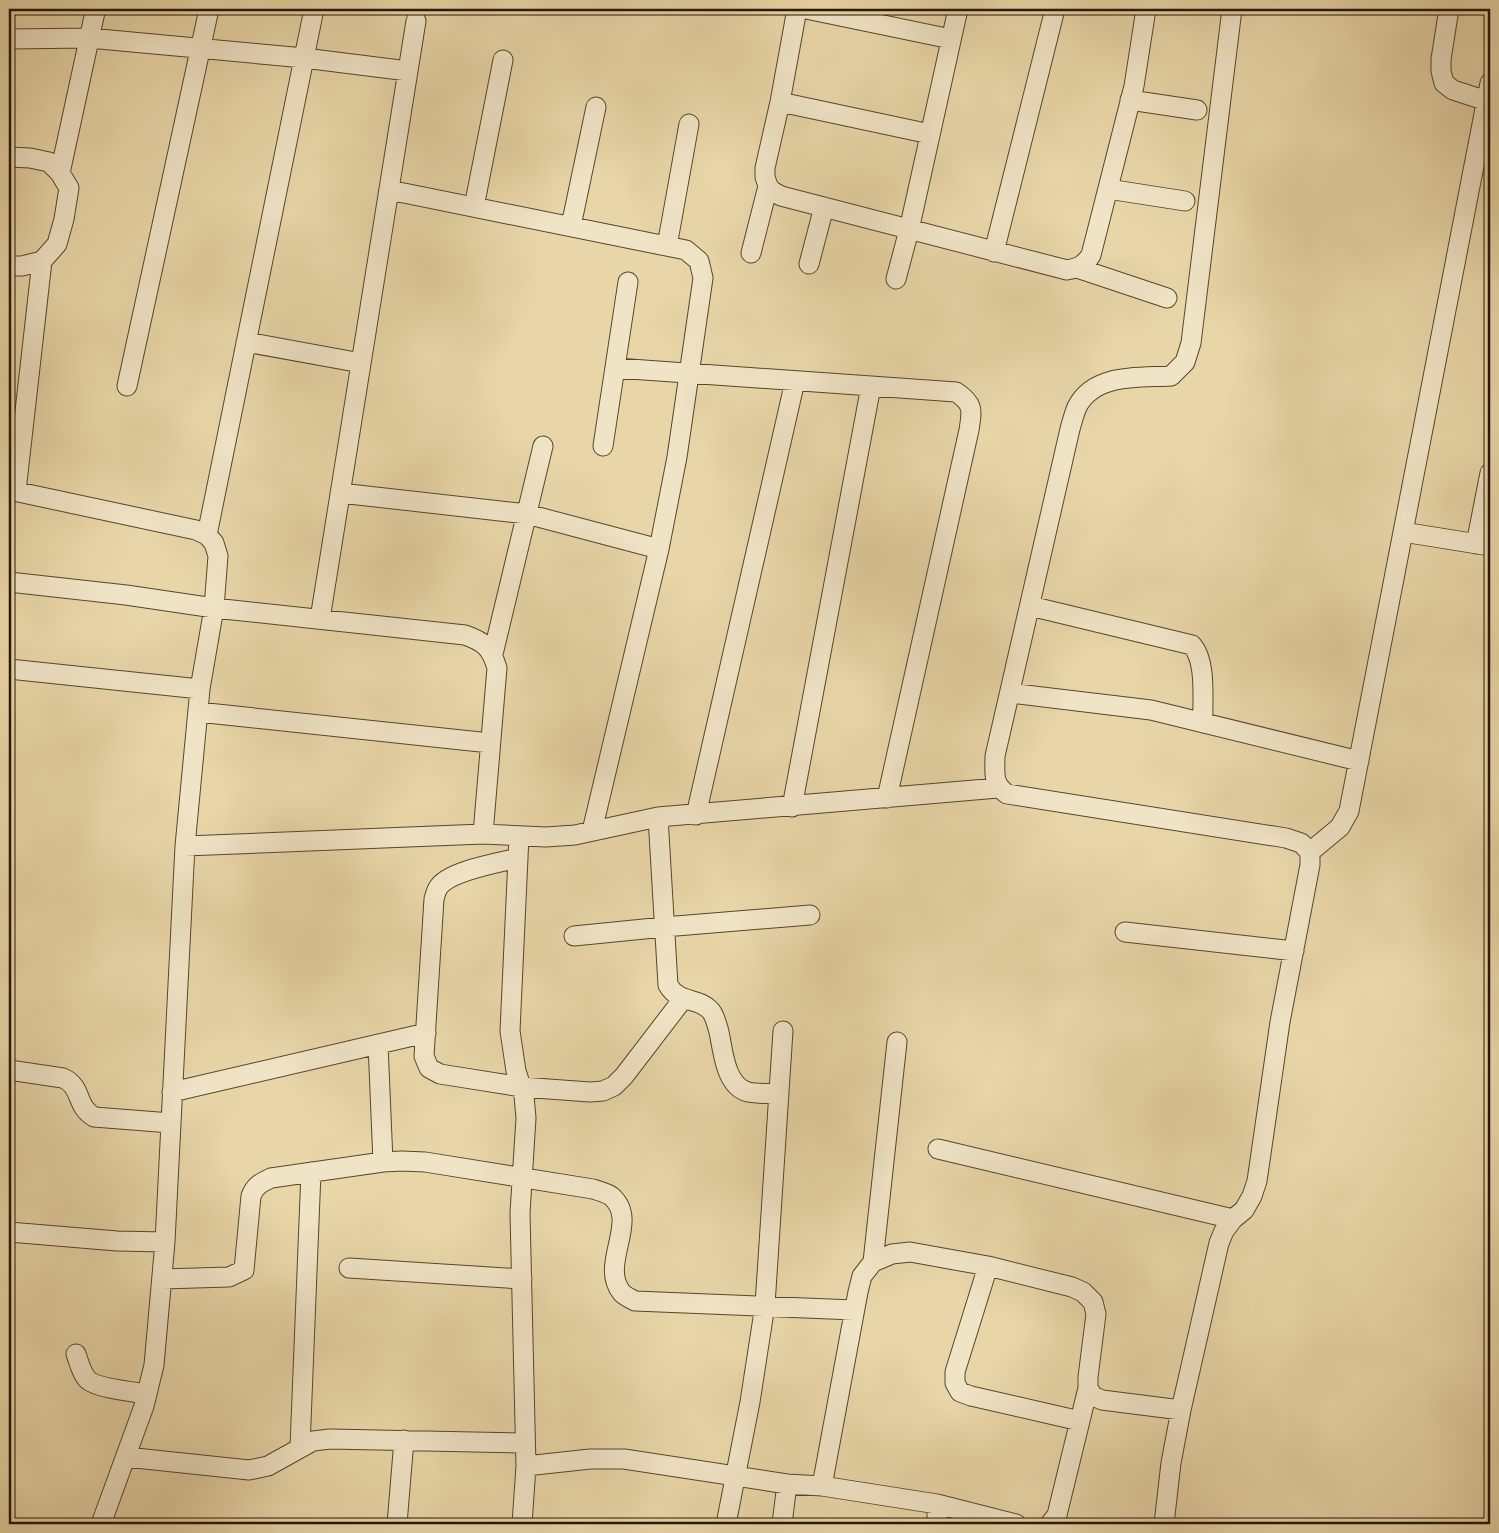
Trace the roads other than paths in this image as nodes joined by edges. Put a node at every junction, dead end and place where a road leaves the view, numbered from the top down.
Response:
1 (209, 9) edge
2 (314, 9) edge
3 (797, 9) edge
4 (806, 9) edge
5 (958, 9) edge
6 (1055, 9) edge
7 (1146, 9) edge
8 (1232, 9) edge
9 (1449, 9) edge
10 (95, 12) dead end
11 (416, 21) dead end
12 (89, 38) junction
13 (9, 39) edge
14 (952, 39) junction
15 (200, 48) junction
16 (304, 58) junction
17 (503, 60) dead end
18 (408, 71) junction
19 (1489, 92) edge
20 (1130, 100) junction
21 (780, 102) junction
22 (596, 107) dead end
23 (1197, 110) dead end
24 (689, 124) dead end
25 (930, 134) junction
26 (9, 156) edge
27 (60, 173) junction
28 (768, 186) junction
29 (1108, 189) junction
30 (389, 190) junction
31 (1184, 201) dead end
32 (474, 207) junction
33 (824, 207) junction
34 (571, 226) junction
35 (909, 230) junction
36 (667, 246) junction
37 (751, 252) dead end
38 (994, 252) junction
39 (42, 261) junction
40 (809, 264) dead end
41 (9, 266) edge
42 (1077, 268) junction
43 (896, 279) dead end
44 (628, 282) dead end
45 (1167, 298) dead end
46 (246, 342) junction
47 (361, 363) junction
48 (616, 368) junction
49 (690, 374) junction
50 (794, 381) junction
51 (127, 386) dead end
52 (871, 386) junction
53 (543, 446) dead end
54 (603, 446) dead end
55 (1490, 473) edge
56 (12, 491) edge
57 (340, 493) junction
58 (527, 514) junction
59 (1403, 532) junction
60 (207, 535) junction
61 (1483, 545) edge
62 (659, 549) junction
63 (9, 582) edge
64 (1030, 606) junction
65 (214, 608) junction
66 (320, 619) junction
67 (493, 654) junction
68 (9, 668) edge
69 (200, 689) junction
70 (1010, 693) junction
71 (198, 712) junction
72 (1203, 723) junction
73 (490, 744) junction
74 (1359, 761) junction
75 (998, 788) junction
76 (887, 798) junction
77 (792, 807) junction
78 (696, 815) junction
79 (658, 818) junction
80 (592, 831) junction
81 (482, 834) junction
82 (519, 836) junction
83 (185, 846) junction
84 (1310, 852) junction
85 (518, 858) junction
86 (810, 915) dead end
87 (664, 926) junction
88 (1125, 932) dead end
89 (574, 936) dead end
90 (1294, 951) junction
91 (684, 999) junction
92 (783, 1031) dead end
93 (426, 1033) junction
94 (897, 1042) dead end
95 (378, 1044) junction
96 (9, 1070) edge
97 (521, 1087) junction
98 (172, 1092) junction
99 (779, 1094) junction
100 (171, 1123) junction
101 (938, 1149) dead end
102 (383, 1162) junction
103 (310, 1172) junction
104 (522, 1177) junction
105 (1233, 1219) junction
106 (9, 1232) edge
107 (165, 1242) junction
108 (873, 1262) junction
109 (988, 1266) junction
110 (349, 1268) dead end
111 (162, 1279) junction
112 (522, 1279) junction
113 (764, 1305) junction
114 (854, 1310) junction
115 (76, 1354) dead end
116 (1088, 1388) junction
117 (147, 1394) junction
118 (1181, 1410) junction
119 (1080, 1421) junction
120 (404, 1440) junction
121 (525, 1443) junction
122 (300, 1447) junction
123 (126, 1457) junction
124 (526, 1466) junction
125 (736, 1475) junction
126 (787, 1484) junction
127 (822, 1486) junction
128 (937, 1504) junction
129 (102, 1524) edge
130 (397, 1524) edge
131 (522, 1524) edge
132 (726, 1524) edge
133 (782, 1524) edge
134 (937, 1524) edge
135 (1016, 1524) edge
136 (1050, 1524) edge
137 (1164, 1524) edge

1 - 15 street
2 - 16 street
3 - 21 street
4 - 14 street
5 - 14 street
6 - 38 street
7 - 20 street
8 - 64 street
9 - 19 street
10 - 12 street
11 - 18 street
12 - 13 street
12 - 15 street
12 - 27 street
14 - 25 street
15 - 16 street
15 - 51 street
16 - 18 street
16 - 46 street
17 - 32 street
18 - 30 street
19 - 59 street
20 - 23 street
20 - 29 street
21 - 25 street
21 - 28 street
22 - 34 street
24 - 36 street
25 - 35 street
26 - 27 street
27 - 39 street
28 - 33 street
28 - 37 street
29 - 31 street
29 - 42 street
30 - 32 street
30 - 47 street
32 - 34 street
33 - 35 street
33 - 40 street
34 - 36 street
35 - 38 street
35 - 43 street
36 - 49 street
38 - 42 street
39 - 41 street
39 - 56 street
42 - 45 street
44 - 48 street
46 - 47 street
46 - 60 street
47 - 57 street
48 - 49 street
48 - 54 street
49 - 50 street
49 - 62 street
50 - 52 street
50 - 78 street
52 - 76 street
52 - 77 street
53 - 58 street
55 - 61 street
56 - 60 street
57 - 58 street
57 - 66 street
58 - 62 street
58 - 67 street
59 - 61 street
59 - 74 street
60 - 65 street
62 - 80 street
63 - 65 street
64 - 70 street
64 - 72 street
65 - 66 street
65 - 69 street
66 - 67 street
67 - 73 street
68 - 69 street
69 - 71 street
70 - 72 street
70 - 75 street
71 - 73 street
71 - 83 street
72 - 74 street
73 - 81 street
74 - 84 street
75 - 76 street
75 - 84 street
76 - 77 street
77 - 78 street
78 - 79 street
79 - 80 street
79 - 87 street
80 - 82 street
81 - 82 street
81 - 83 street
82 - 85 street
83 - 98 street
84 - 90 street
85 - 93 street
85 - 97 street
86 - 87 street
87 - 89 street
87 - 91 street
88 - 90 street
90 - 105 street
91 - 97 street
91 - 99 street
92 - 99 street
93 - 95 street
93 - 97 street
94 - 108 street
95 - 98 street
95 - 102 street
96 - 100 street
97 - 104 street
98 - 100 street
99 - 113 street
100 - 107 street
101 - 105 street
102 - 103 street
102 - 104 street
103 - 111 street
103 - 122 street
104 - 112 street
104 - 113 street
105 - 118 street
106 - 107 street
107 - 111 street
108 - 109 street
108 - 114 street
109 - 116 street
109 - 119 street
110 - 112 street
111 - 117 street
112 - 121 street
113 - 114 street
113 - 125 street
114 - 127 street
115 - 117 street
116 - 118 street
116 - 119 street
117 - 123 street
118 - 137 street
119 - 136 street
120 - 121 street
120 - 122 street
120 - 130 street
121 - 124 street
122 - 123 street
123 - 129 street
124 - 125 street
124 - 131 street
125 - 126 street
125 - 132 street
126 - 127 street
126 - 133 street
127 - 128 street
128 - 134 street
128 - 135 street

